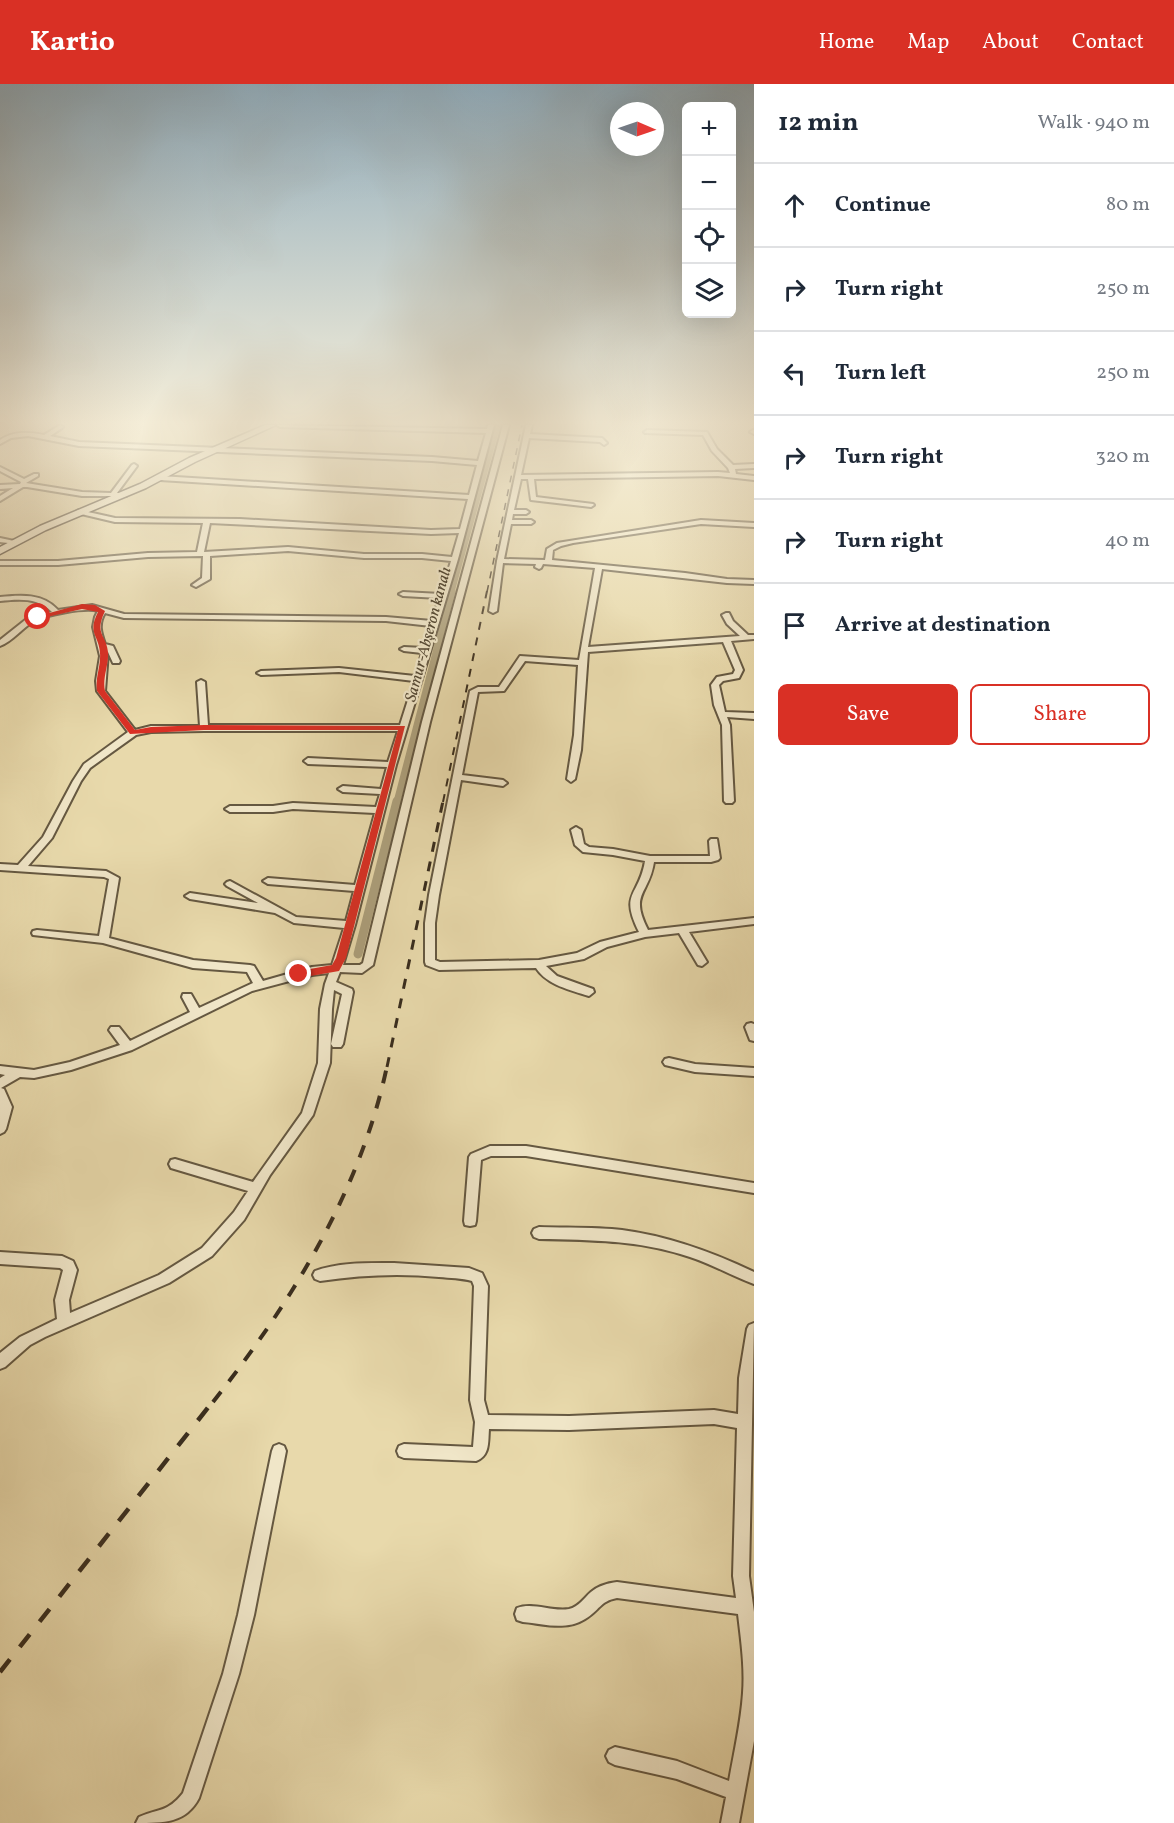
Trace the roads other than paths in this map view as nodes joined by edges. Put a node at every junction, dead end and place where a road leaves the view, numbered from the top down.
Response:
1 (97, 506) edge
2 (469, 506) edge
3 (484, 506) edge
4 (511, 506) edge
5 (510, 512) junction
6 (526, 512) dead end
7 (80, 513) junction
8 (207, 520) junction
9 (508, 522) junction
10 (531, 522) dead end
11 (754, 525) edge
12 (462, 531) junction
13 (0, 540) edge
14 (16, 542) junction
15 (0, 551) edge
16 (204, 554) junction
17 (455, 559) junction
18 (500, 561) junction
19 (0, 563) edge
20 (38, 564) junction
21 (542, 564) junction
22 (599, 567) junction
23 (33, 571) dead end
24 (754, 582) edge
25 (196, 585) dead end
26 (403, 594) dead end
27 (444, 596) junction
28 (0, 599) edge
29 (102, 611) junction
30 (493, 611) dead end
31 (56, 612) junction
32 (726, 615) dead end
33 (435, 624) junction
34 (750, 638) edge
35 (726, 639) junction
36 (0, 644) edge
37 (100, 645) junction
38 (404, 649) dead end
39 (585, 650) junction
40 (426, 651) junction
41 (116, 661) dead end
42 (582, 663) junction
43 (261, 673) dead end
44 (417, 679) junction
45 (201, 682) dead end
46 (723, 714) junction
47 (754, 716) edge
48 (204, 728) junction
49 (403, 728) junction
50 (133, 733) junction
51 (308, 762) dead end
52 (392, 765) junction
53 (458, 777) junction
54 (571, 779) dead end
55 (503, 783) dead end
56 (343, 789) dead end
57 (385, 792) junction
58 (729, 801) dead end
59 (230, 809) dead end
60 (380, 810) junction
61 (576, 830) dead end
62 (714, 841) dead end
63 (650, 859) junction
64 (0, 867) edge
65 (21, 868) junction
66 (268, 881) dead end
67 (230, 884) dead end
68 (358, 888) junction
69 (190, 896) dead end
70 (278, 910) junction
71 (754, 921) edge
72 (350, 925) junction
73 (682, 929) junction
74 (37, 933) dead end
75 (645, 934) junction
76 (103, 940) junction
77 (702, 962) dead end
78 (539, 964) junction
79 (336, 968) junction
80 (330, 984) junction
81 (260, 985) junction
82 (589, 992) dead end
83 (187, 997) dead end
84 (197, 1014) junction
85 (115, 1030) dead end
86 (337, 1044) dead end
87 (128, 1047) junction
88 (669, 1062) dead end
89 (0, 1070) edge
90 (754, 1072) edge
91 (17, 1073) junction
92 (0, 1084) edge
93 (0, 1092) edge
94 (0, 1129) edge
95 (175, 1164) dead end
96 (256, 1188) junction
97 (754, 1188) edge
98 (470, 1221) dead end
99 (538, 1233) dead end
100 (0, 1258) edge
101 (320, 1275) dead end
102 (754, 1278) edge
103 (64, 1322) junction
104 (754, 1329) edge
105 (0, 1362) edge
106 (482, 1422) junction
107 (745, 1422) junction
108 (279, 1451) dead end
109 (404, 1451) dead end
110 (748, 1531) edge
111 (744, 1607) junction
112 (523, 1614) dead end
113 (749, 1747) edge
114 (615, 1756) dead end
115 (735, 1792) junction
116 (145, 1823) edge
117 (730, 1823) edge

1 - 7 street
2 - 12 street
3 - 79 street
4 - 5 street
5 - 6 street
5 - 9 street
7 - 8 street
7 - 14 street
8 - 12 street
8 - 16 street
9 - 10 street
9 - 18 street
11 - 21 street
12 - 17 street
13 - 14 street
14 - 15 street
16 - 17 street
16 - 20 street
16 - 25 street
17 - 27 street
18 - 21 street
18 - 30 street
19 - 20 street
20 - 23 street
21 - 22 street
22 - 24 street
22 - 39 street
26 - 27 street
27 - 33 street
28 - 31 street
29 - 31 street
29 - 33 street
29 - 37 street
31 - 36 street
32 - 34 street
33 - 40 street
34 - 35 street
35 - 39 street
35 - 46 street
37 - 41 street
37 - 50 street
38 - 40 street
39 - 42 street
40 - 44 street
42 - 53 street
42 - 54 street
43 - 44 street
44 - 49 street
45 - 48 street
46 - 47 street
46 - 58 street
48 - 49 street
48 - 50 street
49 - 52 street
50 - 65 street
51 - 52 street
52 - 57 street
53 - 55 street
53 - 78 street
56 - 57 street
57 - 60 street
59 - 60 street
60 - 68 street
61 - 63 street
62 - 63 street
63 - 75 street
64 - 65 street
65 - 76 street
66 - 68 street
67 - 70 street
68 - 72 street
69 - 70 street
70 - 72 street
71 - 73 street
72 - 79 street
73 - 75 street
73 - 77 street
74 - 76 street
75 - 78 street
76 - 81 street
78 - 82 street
79 - 80 street
79 - 81 street
80 - 86 street
80 - 96 street
81 - 84 street
83 - 84 street
84 - 87 street
85 - 87 street
87 - 91 street
88 - 90 street
89 - 91 street
91 - 92 street
93 - 94 street
95 - 96 street
96 - 103 street
97 - 98 street
99 - 102 street
100 - 103 street
101 - 106 street
103 - 105 street
104 - 107 street
106 - 107 street
106 - 109 street
107 - 110 street
108 - 116 street
110 - 111 street
111 - 112 street
111 - 113 street
113 - 115 street
114 - 115 street
115 - 117 street

